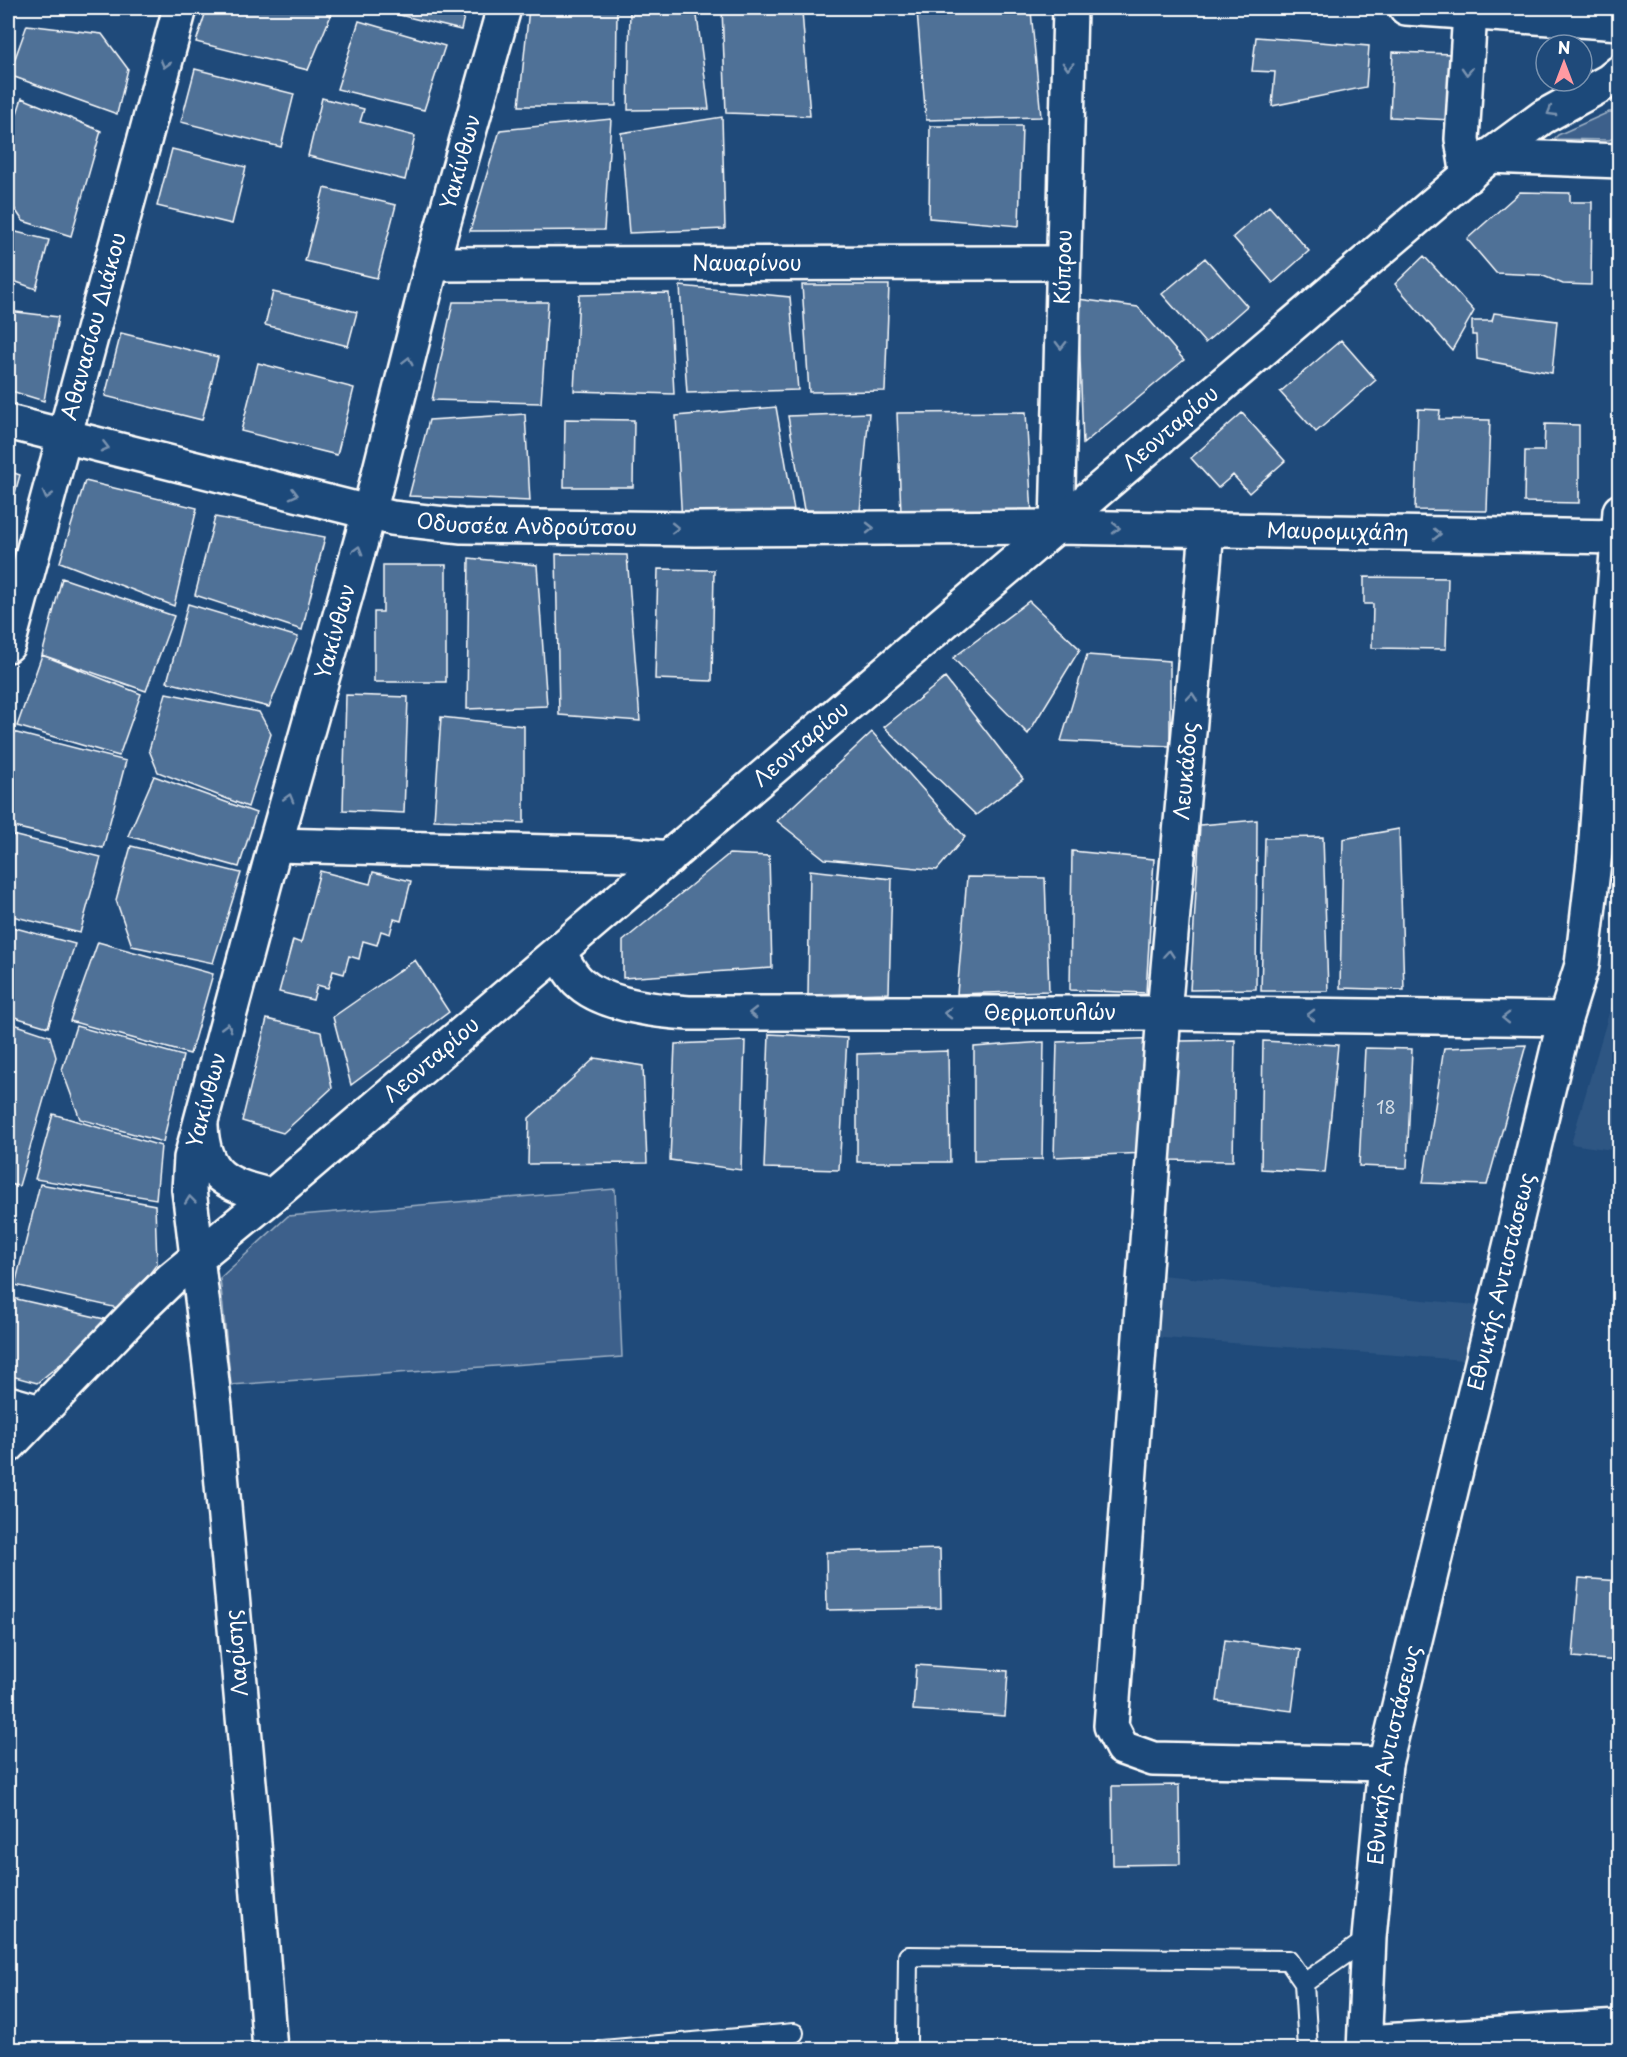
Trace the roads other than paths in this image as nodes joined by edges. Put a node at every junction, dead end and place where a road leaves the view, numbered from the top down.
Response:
1 (180, 8) edge
2 (504, 8) edge
3 (1070, 8) edge
4 (1406, 8) edge
5 (1470, 12) junction
6 (1620, 23) edge
7 (1620, 72) edge
8 (1620, 160) edge
9 (1479, 166) junction
10 (1062, 263) junction
11 (432, 264) junction
12 (8, 422) edge
13 (63, 436) junction
14 (369, 513) junction
15 (996, 527) junction
16 (1057, 527) junction
17 (1619, 529) edge
18 (1207, 530) junction
19 (1015, 563) junction
20 (8, 645) edge
21 (275, 845) junction
22 (669, 858) junction
23 (558, 952) junction
24 (1164, 1013) junction
25 (1565, 1019) junction
26 (201, 1124) junction
27 (272, 1196) junction
28 (197, 1258) junction
29 (8, 1403) edge
30 (40, 1412) junction
31 (8, 1446) edge
32 (1385, 1764) junction
33 (1369, 1938) junction
34 (1304, 1983) junction
35 (1620, 2027) edge
36 (794, 2033) dead end
37 (907, 2042) dead end
38 (1365, 2046) edge
39 (270, 2049) edge
40 (603, 2049) edge
41 (1308, 2049) edge

1 -> 13 street, Αθανασίου Διάκου
2 - 11 street, Υακίνθων
3 -> 10 street, Κύπρου
4 - 5 street
5 - 6 street
5 -> 9 street
7 -> 9 street, Λεονταρίου
8 - 9 street
9 - 16 street, Λεονταρίου
10 - 11 street, Ναυαρίνου
10 -> 16 street, Κύπρου
14 -> 11 street, Υακίνθων
12 - 13 street, Οδυσσέα Ανδρούτσου
13 -> 14 street, Οδυσσέα Ανδρούτσου
13 -> 20 street, Αθανασίου Διάκου
14 -> 15 street, Οδυσσέα Ανδρούτσου
21 -> 14 street, Υακίνθων
15 - 16 street, Οδυσσέα Ανδρούτσου
15 - 19 street
16 -> 18 street, Μαυρομιχάλη
16 - 19 street, Λεονταρίου
18 -> 17 street, Μαυρομιχάλη
17 - 25 street, Εθνικής Αντιστάσεως
24 -> 18 street, Λευκάδος
19 - 22 street, Λεονταρίου
21 - 22 street
26 -> 21 street, Υακίνθων
22 - 23 street, Λεονταρίου
24 -> 23 street, Θερμοπυλών
23 - 27 street, Λεονταρίου
25 -> 24 street, Θερμοπυλών
24 - 32 street, Λευκάδος
25 - 32 street, Εθνικής Αντιστάσεως
26 - 27 street
28 -> 26 street, Υακίνθων
27 - 28 street, Λεονταρίου
28 - 30 street, Λεονταρίου
28 - 39 street, Λαρίσης
29 - 30 street
30 - 31 street, Λεονταρίου
32 - 33 street, Εθνικής Αντιστάσεως
33 - 34 lane
33 - 38 street, Εθνικής Αντιστάσεως
34 - 37 lane
34 - 41 lane
35 - 38 street
36 - 40 lane

